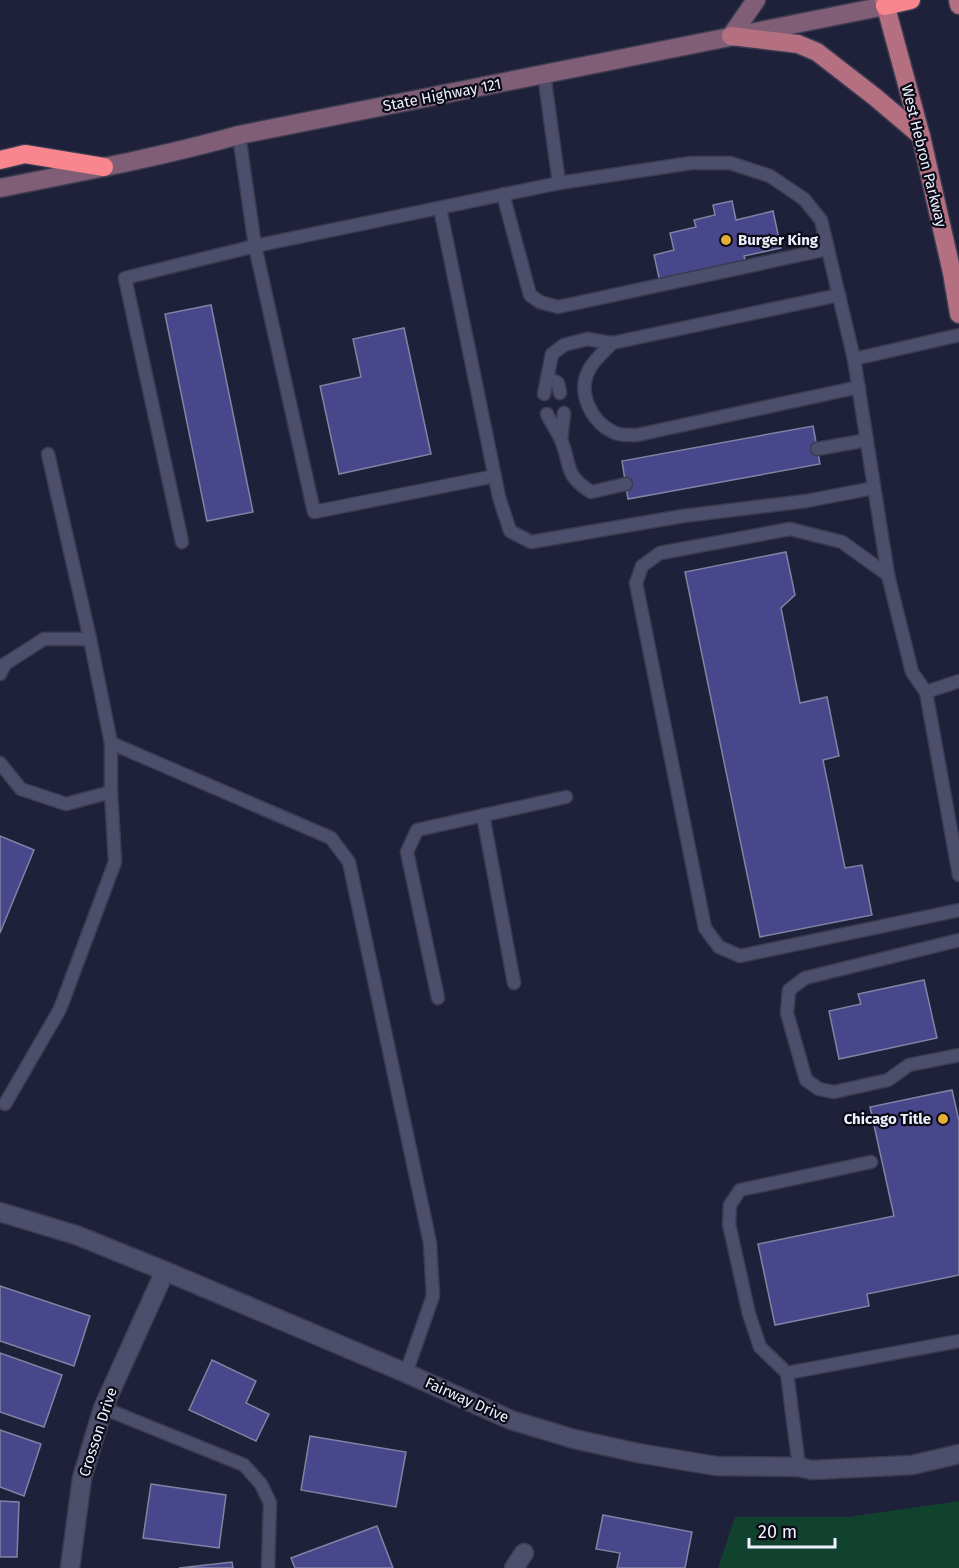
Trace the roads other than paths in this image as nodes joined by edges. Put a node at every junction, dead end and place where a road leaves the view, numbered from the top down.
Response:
1 (756, 0) edge
2 (911, 0) edge
3 (958, 0) edge
4 (885, 3) edge
5 (959, 5) edge
6 (731, 36) junction
7 (544, 74) junction
8 (239, 135) junction
9 (921, 136) junction
10 (0, 160) edge
11 (104, 167) junction
12 (560, 183) junction
13 (0, 188) edge
14 (503, 195) junction
15 (440, 208) junction
16 (255, 246) junction
17 (828, 249) junction
18 (839, 295) junction
19 (959, 314) edge
20 (959, 335) edge
21 (612, 343) junction
22 (854, 359) junction
23 (547, 377) junction
24 (859, 387) junction
25 (560, 393) dead end
26 (544, 394) dead end
27 (564, 413) dead end
28 (547, 414) dead end
29 (561, 440) junction
30 (867, 440) junction
31 (817, 449) dead end
32 (48, 454) dead end
33 (495, 476) junction
34 (626, 484) dead end
35 (874, 488) junction
36 (182, 542) dead end
37 (888, 575) junction
38 (90, 639) junction
39 (0, 674) edge
40 (959, 681) edge
41 (926, 692) junction
42 (111, 743) junction
43 (0, 764) edge
44 (111, 792) junction
45 (566, 797) dead end
46 (483, 815) junction
47 (959, 875) edge
48 (959, 910) edge
49 (959, 940) edge
50 (514, 983) dead end
51 (438, 998) dead end
52 (959, 1054) edge
53 (5, 1104) dead end
54 (871, 1162) dead end
55 (0, 1212) edge
56 (165, 1271) junction
57 (959, 1341) edge
58 (406, 1373) junction
59 (787, 1373) junction
60 (103, 1408) junction
61 (959, 1454) edge
62 (799, 1467) junction
63 (70, 1568) edge
64 (268, 1568) edge

1 - 6 main road
2 - 4 highway
3 - 5 main road
4 - 6 main road, State Highway 121
4 - 9 main road, West Hebron Parkway
6 - 7 main road, State Highway 121
6 - 9 main road
7 - 8 main road, State Highway 121
7 - 12 lane
8 - 11 main road, State Highway 121
8 - 16 lane
9 - 19 main road, West Hebron Parkway
10 - 11 highway
11 - 13 main road, State Highway 121
12 - 14 lane
12 - 17 lane
14 - 15 lane
14 - 17 lane
15 - 16 lane
15 - 33 lane
16 - 33 lane
16 - 36 lane
17 - 18 lane
18 - 21 lane
18 - 22 lane
20 - 22 lane
21 - 23 lane
21 - 24 lane
22 - 24 lane
23 - 25 lane
23 - 26 lane
24 - 30 lane
27 - 29 lane
28 - 29 lane
29 - 34 lane
30 - 31 lane
30 - 35 lane
32 - 38 lane
33 - 35 lane
35 - 37 lane
37 - 41 lane
37 - 48 lane
38 - 39 lane
38 - 42 lane
40 - 41 lane
41 - 47 lane
42 - 44 lane
42 - 58 lane
43 - 44 lane
44 - 53 lane
45 - 46 lane
46 - 50 lane
46 - 51 lane
49 - 52 lane
54 - 59 lane
55 - 56 street, Fairway Drive
56 - 58 street, Fairway Drive
56 - 60 street, Crosson Drive
57 - 59 lane
58 - 62 street, Fairway Drive
59 - 62 lane
60 - 63 street, Crosson Drive
60 - 64 lane
61 - 62 street, Fairway Drive

